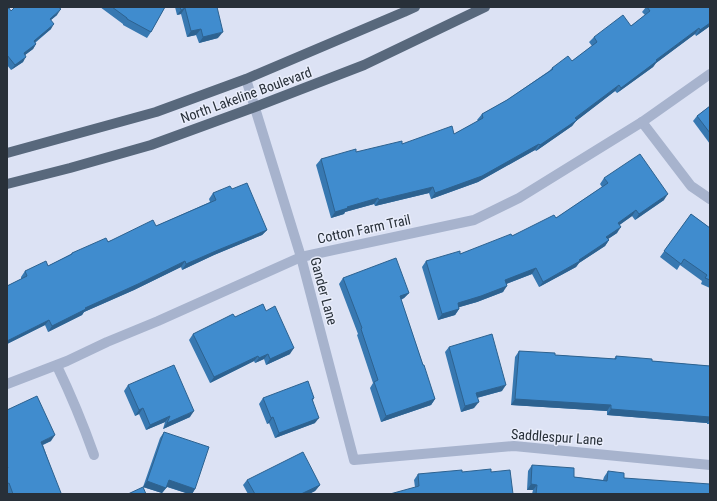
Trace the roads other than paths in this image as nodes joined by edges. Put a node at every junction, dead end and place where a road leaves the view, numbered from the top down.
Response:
1 (415, 7) edge
2 (485, 7) edge
3 (710, 74) edge
4 (246, 79) junction
5 (255, 108) junction
6 (642, 122) junction
7 (7, 153) edge
8 (7, 184) edge
9 (710, 199) edge
10 (301, 257) junction
11 (56, 366) junction
12 (7, 384) edge
13 (94, 455) dead end
14 (354, 460) joint
15 (710, 465) edge

1 - 4 main road, North Lakeline Boulevard
2 - 5 main road, North Lakeline Boulevard
3 - 6 street, Cotton Farm Trail
4 - 5 street, Gander Lane
4 - 7 main road, North Lakeline Boulevard
5 - 8 main road, North Lakeline Boulevard
5 - 10 street, Gander Lane
6 - 9 street
6 - 10 street, Cotton Farm Trail
10 - 11 street, Cotton Farm Trail
10 - 14 street, Gander Lane
11 - 12 street, Cotton Farm Trail
11 - 13 street
14 - 15 street, Saddlespur Lane

